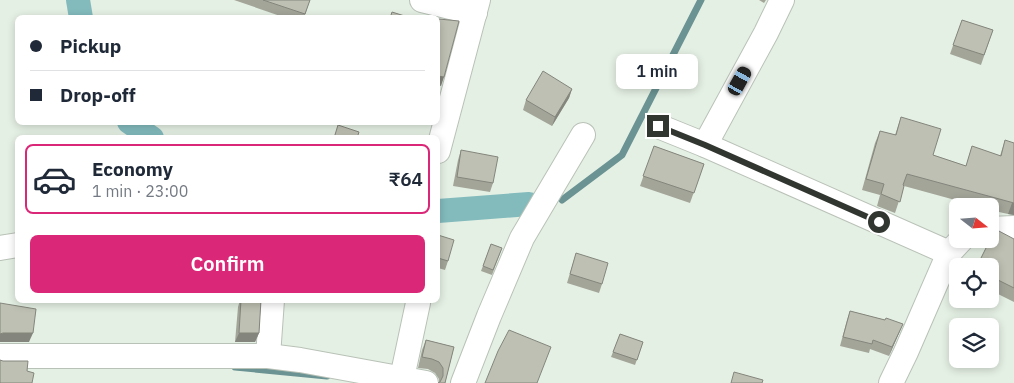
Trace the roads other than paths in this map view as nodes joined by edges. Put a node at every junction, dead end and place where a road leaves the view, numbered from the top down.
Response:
1 (422, 0) edge
2 (782, 0) edge
3 (477, 6) edge
4 (658, 126) dead end
5 (583, 135) dead end
6 (440, 144) edge
7 (705, 145) junction
8 (1014, 228) edge
9 (999, 229) edge
10 (949, 243) edge
11 (15, 246) edge
12 (0, 248) edge
13 (955, 248) edge
14 (272, 303) edge
15 (418, 303) dead end
16 (0, 356) edge
17 (268, 356) junction
18 (402, 378) junction
19 (426, 383) edge
20 (463, 383) edge
21 (891, 383) edge

1 - 3 street
2 - 7 street
3 - 6 street
4 - 7 street
5 - 20 street
7 - 10 street
8 - 9 street
11 - 12 street
13 - 21 street
14 - 17 street
15 - 18 street
16 - 17 street
17 - 18 street
18 - 19 street

